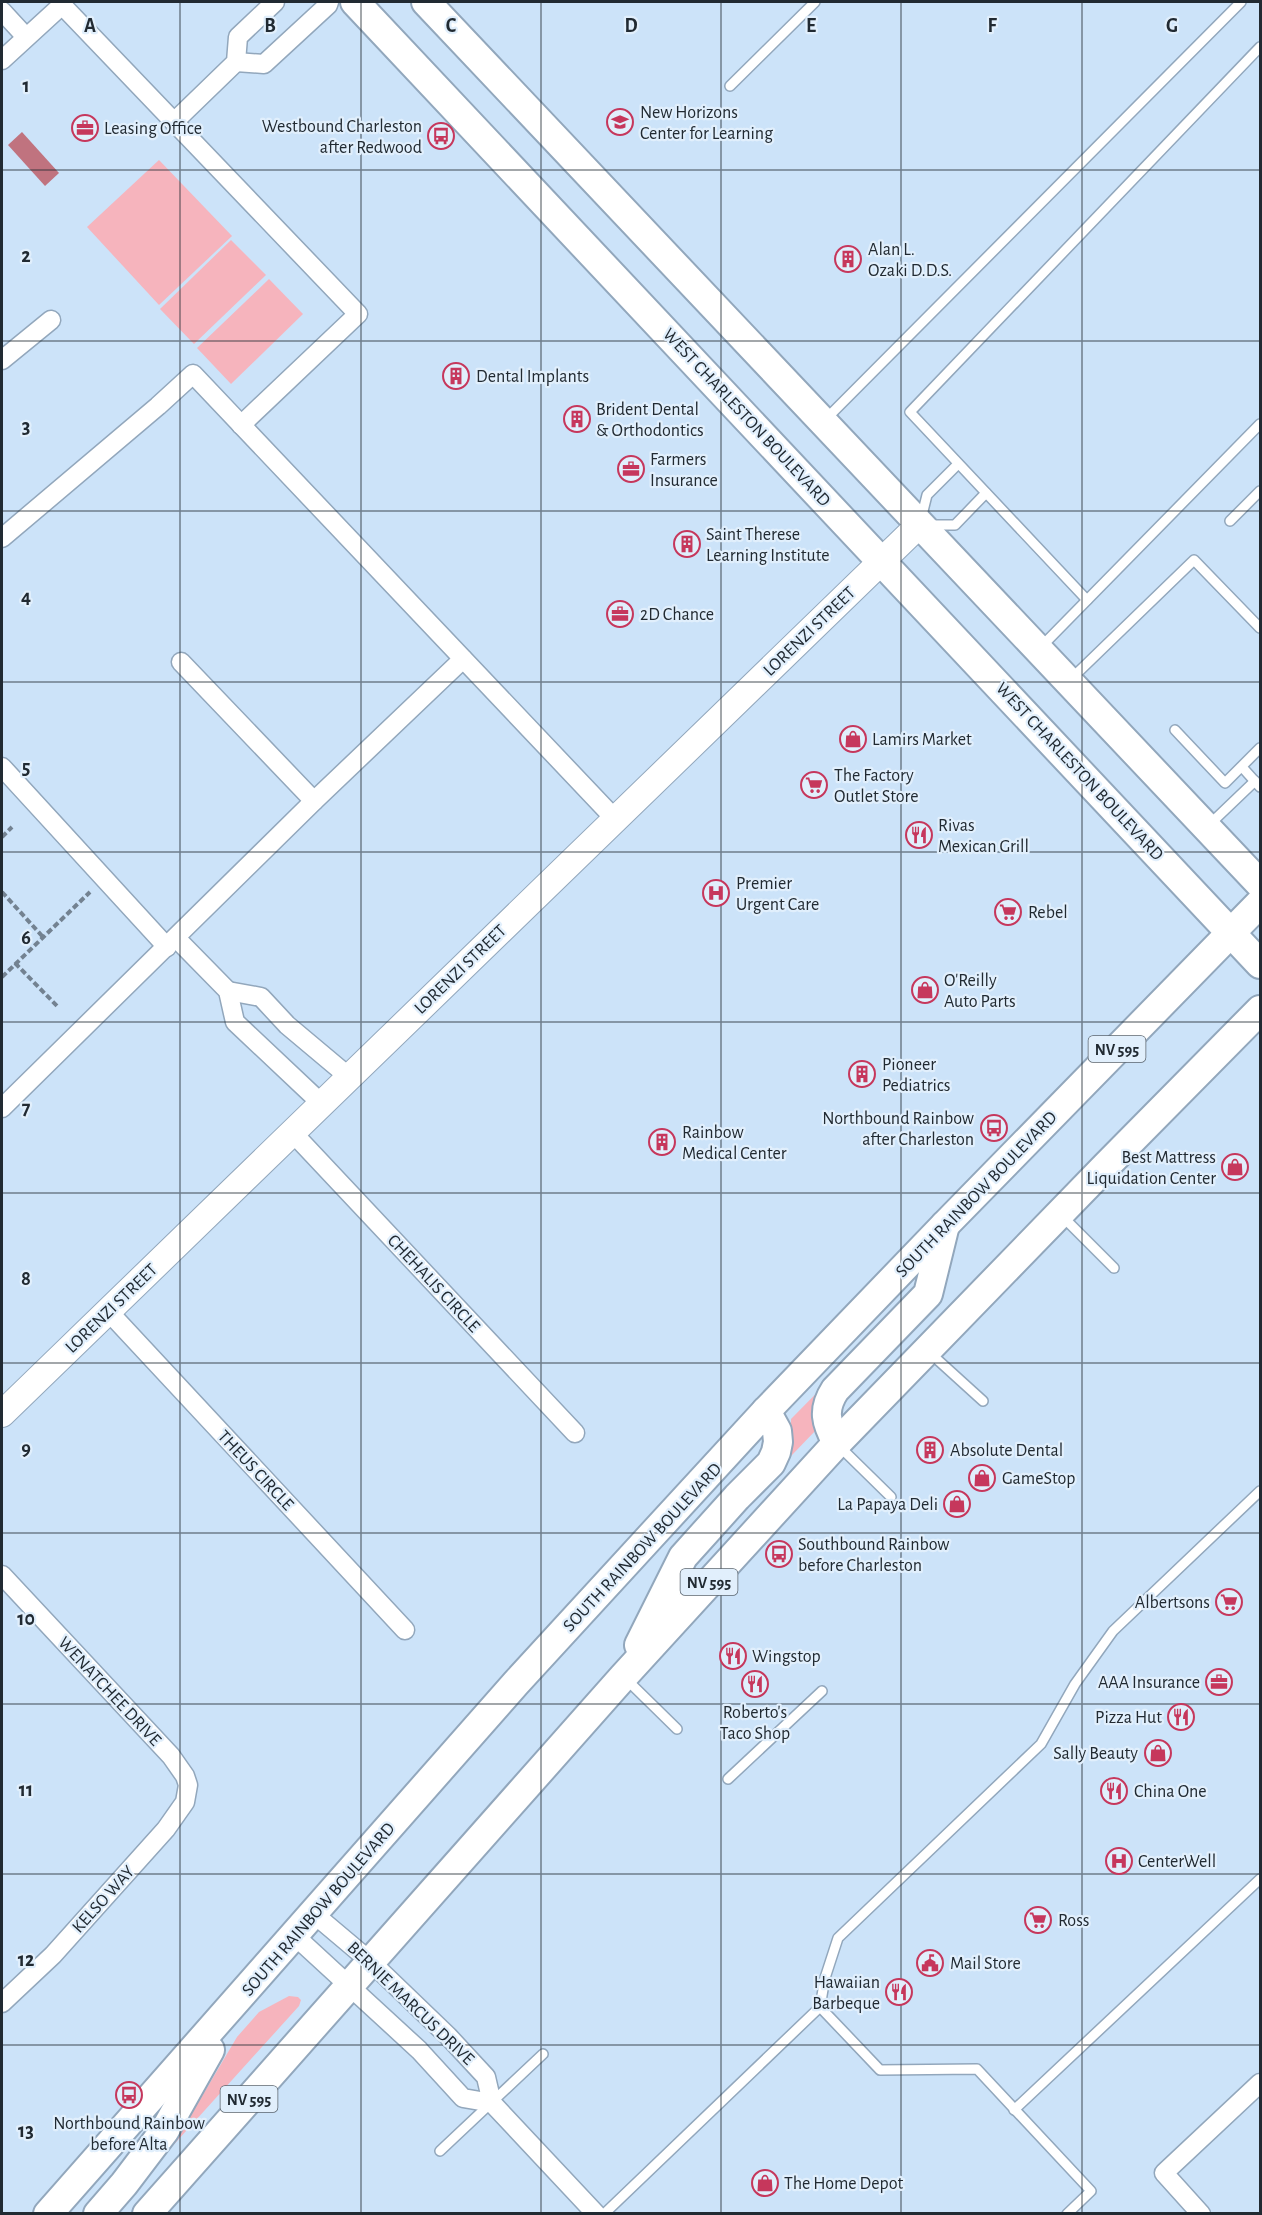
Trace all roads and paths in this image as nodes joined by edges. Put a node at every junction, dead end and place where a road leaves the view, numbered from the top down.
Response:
1 (275, 2) edge
2 (329, 2) edge
3 (355, 2) edge
4 (426, 2) edge
5 (815, 2) edge
6 (1241, 2) edge
7 (2, 11) edge
8 (26, 37) junction
9 (1260, 48) edge
10 (2, 60) edge
11 (236, 62) junction
12 (730, 87) dead end
13 (174, 122) junction
14 (51, 320) dead end
15 (2, 360) edge
16 (823, 423) junction
17 (1260, 424) edge
18 (242, 425) junction
19 (958, 464) junction
20 (1260, 491) edge
21 (986, 493) junction
22 (1230, 521) dead end
23 (920, 525) junction
24 (2, 538) edge
25 (882, 561) junction
26 (1087, 600) junction
27 (1260, 628) edge
28 (1038, 650) junction
29 (464, 659) junction
30 (180, 662) dead end
31 (1070, 680) junction
32 (1175, 730) dead end
33 (1260, 748) edge
34 (2, 767) edge
35 (1242, 767) junction
36 (1258, 784) edge
37 (314, 801) junction
38 (615, 819) junction
39 (12, 827) dead end
40 (1207, 827) junction
41 (2, 837) edge
42 (1260, 884) edge
43 (2, 892) edge
44 (80, 901) dead end
45 (1260, 903) edge
46 (1232, 933) junction
47 (43, 937) junction
48 (172, 942) junction
49 (15, 963) junction
50 (1260, 964) edge
51 (2, 977) edge
52 (228, 991) junction
53 (58, 1007) dead end
54 (1260, 1010) edge
55 (349, 1077) junction
56 (322, 1104) junction
57 (2, 1108) edge
58 (292, 1132) junction
59 (1060, 1213) junction
60 (945, 1225) junction
61 (1114, 1268) dead end
62 (108, 1311) junction
63 (928, 1350) junction
64 (983, 1401) dead end
65 (766, 1412) junction
66 (2, 1414) edge
67 (575, 1433) dead end
68 (837, 1443) junction
69 (1260, 1491) edge
70 (891, 1497) dead end
71 (2, 1575) edge
72 (405, 1630) dead end
73 (623, 1677) junction
74 (822, 1691) dead end
75 (677, 1730) dead end
76 (728, 1779) dead end
77 (188, 1785) joint
78 (1260, 1879) edge
79 (314, 1914) junction
80 (295, 1936) junction
81 (371, 1962) junction
82 (351, 1986) junction
83 (238, 2000) junction
84 (2, 2003) edge
85 (820, 2007) junction
86 (543, 2054) dead end
87 (1260, 2083) edge
88 (492, 2103) junction
89 (1014, 2110) junction
90 (440, 2151) dead end
91 (48, 2214) edge
92 (98, 2214) edge
93 (147, 2214) edge
94 (597, 2214) edge
95 (604, 2214) edge
96 (1067, 2214) edge
97 (1202, 2214) edge

1 - 11 street
2 - 11 street
3 - 25 main road, WEST CHARLESTON BOULEVARD
4 - 16 main road
5 - 12 lane
6 - 16 lane
7 - 8 street
8 - 10 street
8 - 13 street
9 - 19 lane
11 - 13 street
13 - 18 street
14 - 15 street
16 - 23 main road
17 - 26 lane
18 - 24 street
18 - 29 street
19 - 21 lane
19 - 23 lane
20 - 22 lane
21 - 23 lane
21 - 26 lane
23 - 25 street, LORENZI STREET
23 - 28 main road
25 - 38 street, LORENZI STREET
25 - 46 main road, WEST CHARLESTON BOULEVARD
26 - 28 lane
27 - 31 lane
28 - 31 main road
29 - 37 street
29 - 38 street
30 - 37 street
31 - 40 main road
32 - 35 lane
33 - 35 lane
34 - 48 street
35 - 36 lane
36 - 40 lane
37 - 48 street
38 - 55 street, LORENZI STREET
39 - 41 path
40 - 42 main road
43 - 47 path
44 - 47 path
45 - 46 main road, SOUTH RAINBOW BOULEVARD / NV 595
46 - 50 main road, WEST CHARLESTON BOULEVARD
46 - 60 main road, SOUTH RAINBOW BOULEVARD / NV 595
47 - 49 path
48 - 52 street
48 - 57 street
49 - 51 path
49 - 53 path
52 - 55 street
52 - 56 street
54 - 59 main road, NV 595
55 - 56 street, LORENZI STREET
56 - 58 street, LORENZI STREET
58 - 62 street, LORENZI STREET
58 - 67 street, CHEHALIS CIRCLE
59 - 61 lane
59 - 63 main road, NV 595
60 - 65 main road, SOUTH RAINBOW BOULEVARD / NV 595
60 - 68 main road
62 - 66 street, LORENZI STREET
62 - 72 street, THEUS CIRCLE
63 - 64 lane
63 - 68 main road, NV 595
65 - 73 main road
65 - 79 main road, SOUTH RAINBOW BOULEVARD / NV 595
68 - 70 lane
68 - 73 main road, NV 595
69 - 85 lane
71 - 77 street, WENATCHEE DRIVE
73 - 75 lane
73 - 81 main road, NV 595
74 - 76 lane
77 - 84 street, KELSO WAY
78 - 89 lane
79 - 80 main road, SOUTH RAINBOW BOULEVARD / NV 595
79 - 81 street, BERNIE MARCUS DRIVE
80 - 82 street, BERNIE MARCUS DRIVE
80 - 83 main road, SOUTH RAINBOW BOULEVARD / NV 595
81 - 82 main road, NV 595
81 - 88 street, BERNIE MARCUS DRIVE
82 - 88 street, BERNIE MARCUS DRIVE
82 - 93 main road, NV 595
83 - 91 main road, SOUTH RAINBOW BOULEVARD / NV 595
83 - 92 main road
85 - 89 lane
85 - 95 lane
86 - 88 lane
87 - 97 street
88 - 90 lane
88 - 94 street, BERNIE MARCUS DRIVE
89 - 96 lane

